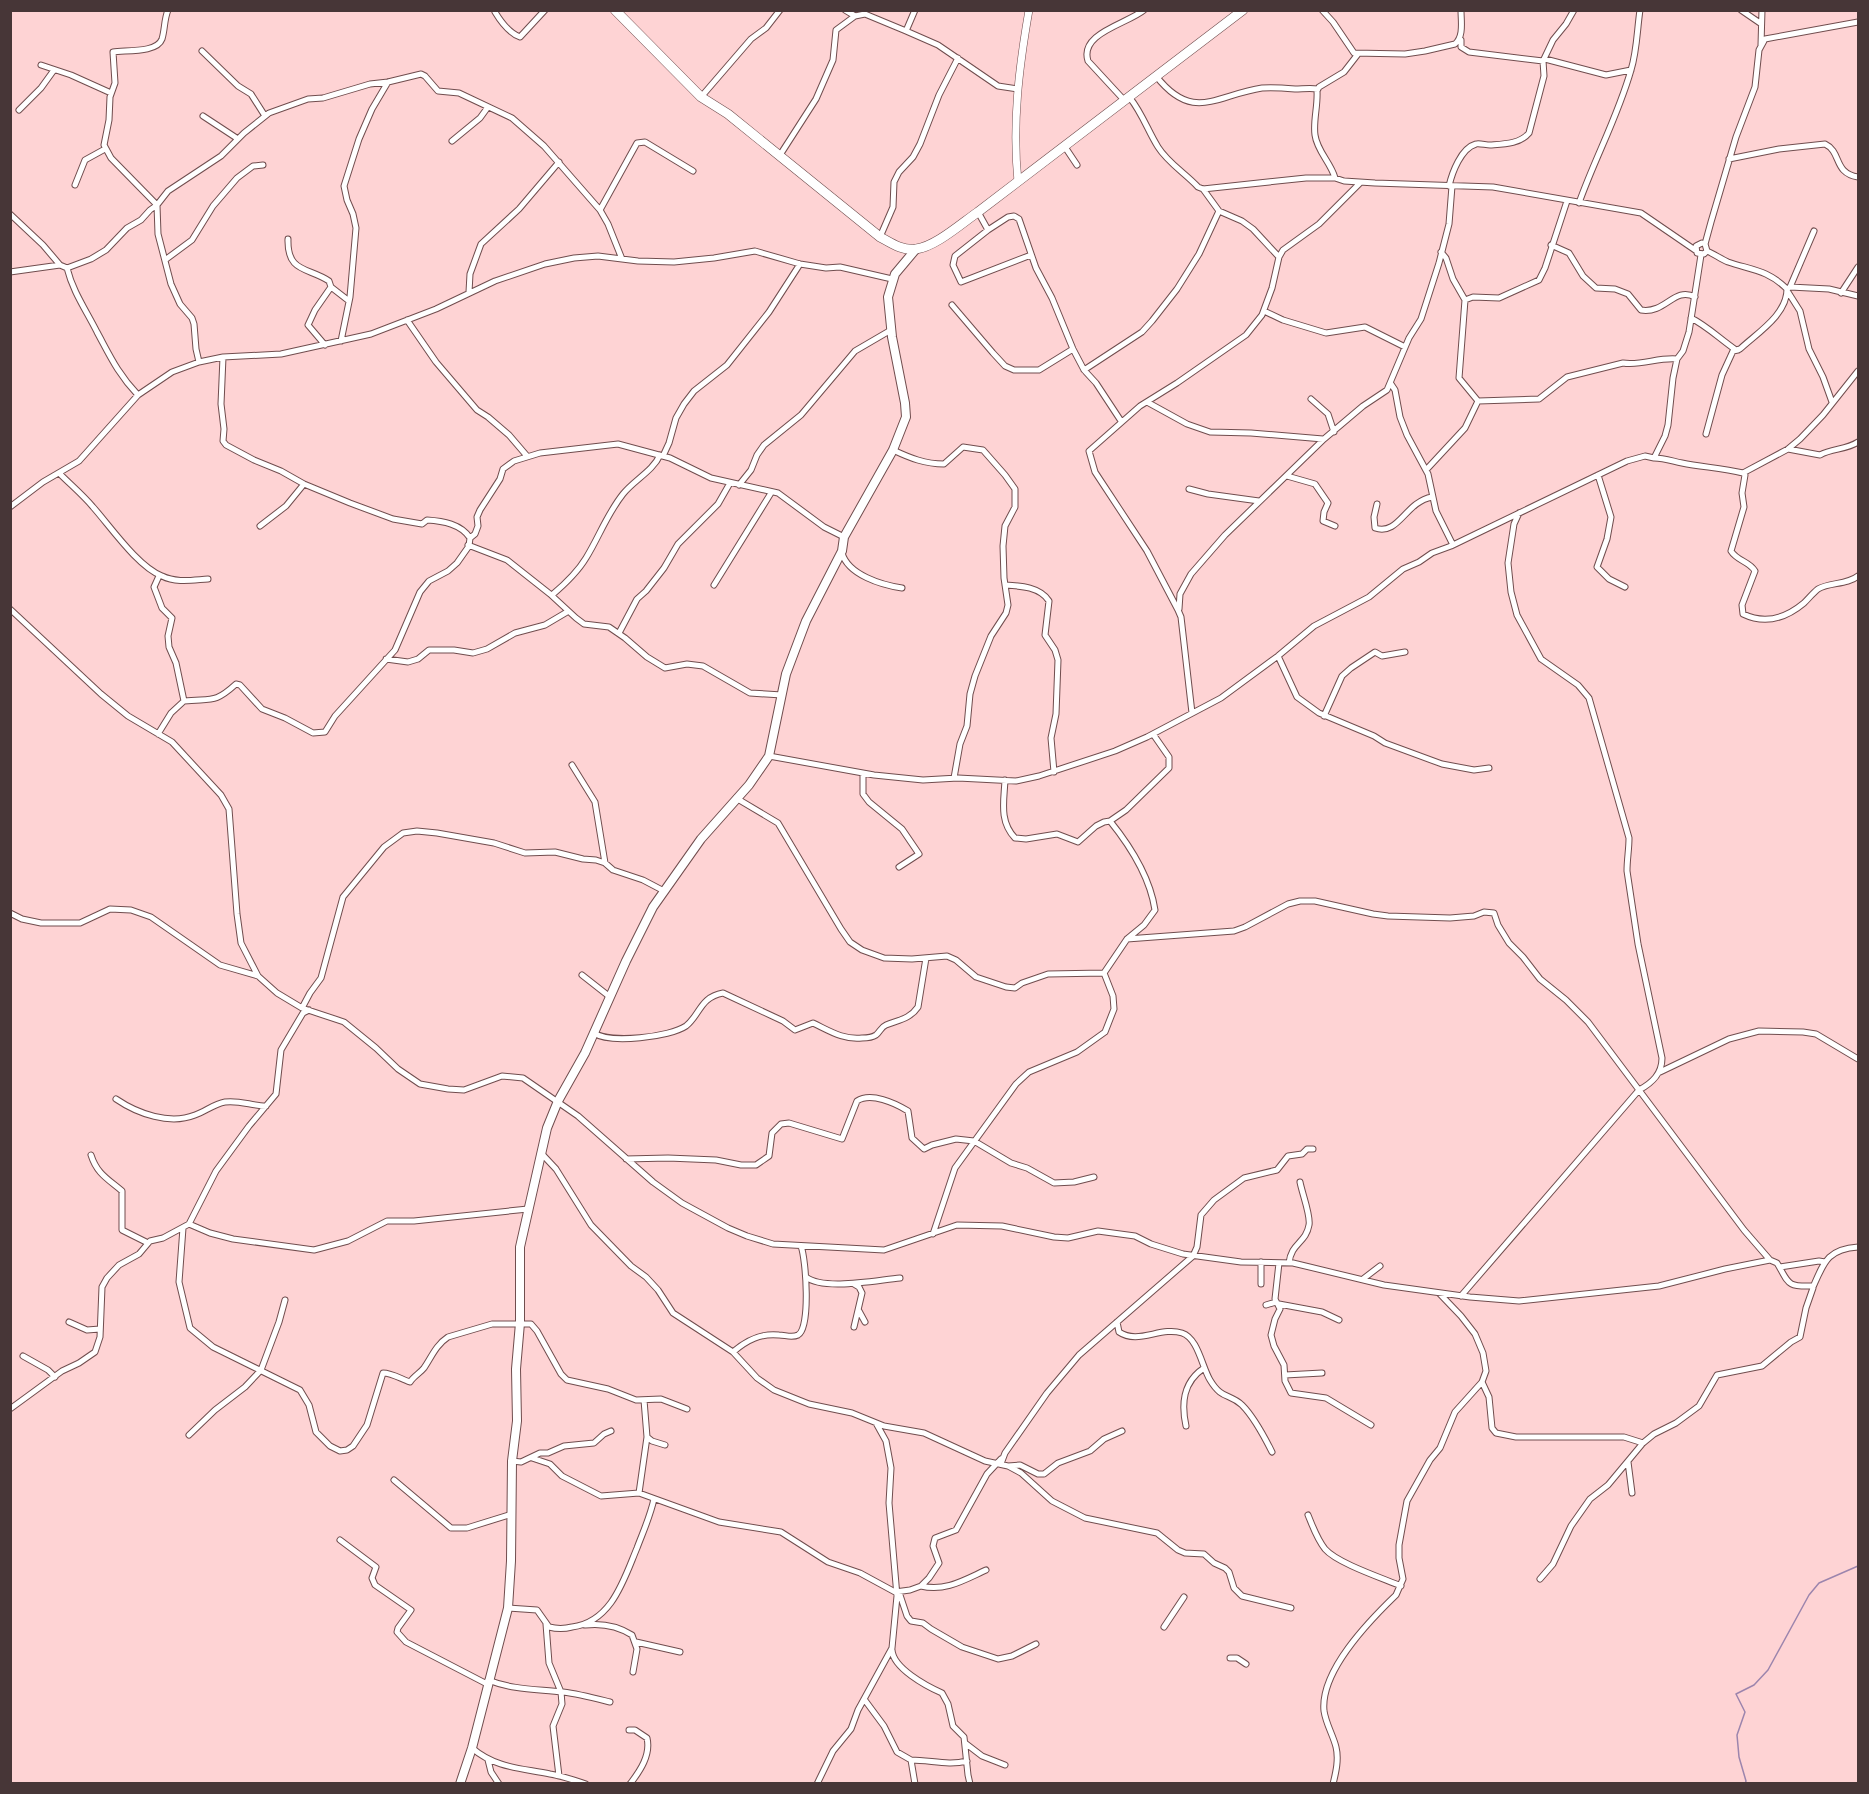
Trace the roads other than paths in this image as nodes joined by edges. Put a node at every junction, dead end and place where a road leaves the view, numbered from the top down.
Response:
1 (168, 10) edge
2 (545, 10) edge
3 (615, 10) edge
4 (780, 10) edge
5 (845, 10) edge
6 (915, 10) edge
7 (1029, 10) edge
8 (1144, 10) edge
9 (1243, 10) edge
10 (1322, 10) edge
11 (1461, 10) edge
12 (1574, 10) edge
13 (1640, 10) edge
14 (1741, 10) edge
15 (1762, 10) edge
16 (495, 12) edge
17 (855, 16) junction
18 (1858, 22) edge
19 (1760, 23) junction
20 (906, 31) junction
21 (1461, 36) junction
22 (1761, 45) junction
23 (1350, 50) junction
24 (202, 51) dead end
25 (1358, 54) junction
26 (958, 58) junction
27 (1544, 60) junction
28 (1351, 64) junction
29 (41, 65) dead end
30 (54, 70) junction
31 (1631, 70) junction
32 (1156, 76) junction
33 (388, 82) junction
34 (1018, 89) junction
35 (1318, 89) junction
36 (111, 93) junction
37 (701, 97) junction
38 (1127, 99) junction
39 (488, 107) junction
40 (19, 110) dead end
41 (203, 116) dead end
42 (265, 116) junction
43 (238, 139) junction
44 (452, 141) dead end
45 (1065, 147) junction
46 (105, 149) junction
47 (780, 155) junction
48 (1729, 159) junction
49 (559, 162) junction
50 (263, 165) dead end
51 (1077, 165) dead end
52 (693, 171) dead end
53 (1858, 177) edge
54 (1335, 178) junction
55 (1018, 182) junction
56 (1360, 183) junction
57 (75, 184) dead end
58 (1450, 186) junction
59 (1203, 189) junction
60 (1566, 201) junction
61 (1579, 203) junction
62 (157, 205) junction
63 (600, 210) junction
64 (1219, 211) junction
65 (978, 212) junction
66 (10, 214) edge
67 (988, 230) junction
68 (1814, 231) dead end
69 (880, 237) junction
70 (288, 239) dead end
71 (1551, 245) junction
72 (916, 249) junction
73 (1695, 250) junction
74 (1705, 250) junction
75 (1441, 252) junction
76 (1031, 255) junction
77 (1279, 257) junction
78 (622, 259) junction
79 (165, 260) junction
80 (800, 264) junction
81 (60, 265) junction
82 (1858, 267) edge
83 (66, 268) junction
84 (10, 272) edge
85 (892, 279) junction
86 (332, 287) junction
87 (1788, 289) junction
88 (470, 292) junction
89 (1841, 293) junction
90 (1858, 296) edge
91 (1695, 297) junction
92 (1465, 300) junction
93 (349, 301) junction
94 (952, 305) dead end
95 (1264, 311) junction
96 (1691, 318) junction
97 (406, 320) junction
98 (891, 330) junction
99 (341, 341) junction
100 (325, 345) junction
101 (1405, 347) junction
102 (1073, 349) junction
103 (1740, 349) junction
104 (223, 357) junction
105 (1677, 359) junction
106 (199, 362) junction
107 (1084, 370) junction
108 (1858, 371) edge
109 (1391, 384) junction
110 (138, 395) junction
111 (1311, 399) dead end
112 (1478, 401) junction
113 (1147, 402) junction
114 (1832, 402) junction
115 (1121, 421) junction
116 (1334, 432) junction
117 (1706, 434) dead end
118 (1324, 439) junction
119 (1858, 442) edge
120 (1788, 449) junction
121 (893, 450) junction
122 (662, 455) junction
123 (527, 456) junction
124 (1654, 458) junction
125 (1426, 470) junction
126 (1743, 473) junction
127 (60, 474) junction
128 (1598, 475) junction
129 (1287, 476) junction
130 (730, 483) junction
131 (304, 484) junction
132 (739, 485) junction
133 (1189, 489) dead end
134 (771, 493) junction
135 (1432, 497) junction
136 (1259, 501) junction
137 (1377, 504) dead end
138 (10, 507) edge
139 (1519, 513) junction
140 (260, 526) dead end
141 (1335, 526) dead end
142 (844, 537) junction
143 (470, 538) junction
144 (468, 545) junction
145 (1453, 545) junction
146 (842, 551) junction
147 (159, 576) junction
148 (1858, 576) edge
149 (208, 579) dead end
150 (714, 585) dead end
151 (1005, 585) junction
152 (1625, 587) dead end
153 (902, 588) dead end
154 (552, 595) junction
155 (10, 609) edge
156 (1179, 610) junction
157 (567, 612) junction
158 (619, 633) junction
159 (1406, 652) dead end
160 (1278, 656) junction
161 (386, 659) junction
162 (782, 695) junction
163 (184, 701) junction
164 (1192, 713) junction
165 (1324, 716) junction
166 (158, 734) junction
167 (1153, 734) junction
168 (769, 756) junction
169 (572, 765) dead end
170 (1490, 768) dead end
171 (1054, 772) junction
172 (863, 773) junction
173 (954, 778) junction
174 (1005, 780) junction
175 (736, 798) junction
176 (1110, 821) junction
177 (605, 863) junction
178 (900, 867) dead end
179 (664, 891) junction
180 (10, 913) edge
181 (1126, 939) junction
182 (926, 958) junction
183 (1104, 973) junction
184 (582, 975) dead end
185 (258, 976) junction
186 (610, 997) junction
187 (302, 1008) junction
188 (309, 1010) junction
189 (594, 1033) junction
190 (1858, 1059) edge
191 (1660, 1072) junction
192 (1639, 1090) junction
193 (116, 1099) dead end
194 (558, 1101) junction
195 (266, 1106) junction
196 (974, 1141) junction
197 (1313, 1149) dead end
198 (541, 1153) junction
199 (91, 1155) dead end
200 (626, 1159) junction
201 (1094, 1177) dead end
202 (1300, 1182) dead end
203 (528, 1209) junction
204 (186, 1226) junction
205 (933, 1234) junction
206 (148, 1243) junction
207 (801, 1246) junction
208 (1858, 1247) edge
209 (1193, 1256) junction
210 (1770, 1260) junction
211 (1261, 1262) junction
212 (1279, 1263) junction
213 (1289, 1263) junction
214 (1825, 1263) junction
215 (1380, 1266) dead end
216 (1780, 1267) junction
217 (806, 1277) junction
218 (900, 1278) dead end
219 (1362, 1279) junction
220 (852, 1283) junction
221 (1261, 1284) dead end
222 (1813, 1287) junction
223 (1439, 1293) junction
224 (1461, 1296) junction
225 (285, 1300) dead end
226 (1277, 1303) junction
227 (1266, 1305) dead end
228 (859, 1311) junction
229 (1339, 1320) dead end
230 (69, 1322) dead end
231 (865, 1322) dead end
232 (1118, 1322) junction
233 (520, 1323) junction
234 (854, 1327) dead end
235 (100, 1329) junction
236 (733, 1352) junction
237 (23, 1356) dead end
238 (1204, 1368) junction
239 (261, 1370) junction
240 (1322, 1373) dead end
241 (1285, 1376) junction
242 (55, 1377) junction
243 (1482, 1382) junction
244 (644, 1400) junction
245 (10, 1409) edge
246 (687, 1409) dead end
247 (876, 1423) junction
248 (1371, 1425) dead end
249 (1186, 1426) dead end
250 (611, 1431) dead end
251 (1122, 1431) dead end
252 (189, 1435) dead end
253 (647, 1437) junction
254 (1643, 1443) junction
255 (665, 1444) dead end
256 (1272, 1452) dead end
257 (532, 1458) junction
258 (512, 1461) junction
259 (1628, 1462) junction
260 (1003, 1463) junction
261 (394, 1479) dead end
262 (639, 1493) junction
263 (1632, 1493) dead end
264 (654, 1499) junction
265 (512, 1514) junction
266 (1308, 1515) dead end
267 (340, 1540) dead end
268 (986, 1570) dead end
269 (1540, 1579) dead end
270 (921, 1586) junction
271 (1401, 1586) junction
272 (897, 1592) junction
273 (1184, 1597) dead end
274 (508, 1608) junction
275 (1291, 1608) dead end
276 (546, 1624) junction
277 (581, 1626) junction
278 (1164, 1627) dead end
279 (636, 1642) junction
280 (1036, 1644) dead end
281 (892, 1648) junction
282 (681, 1652) dead end
283 (1230, 1658) dead end
284 (1246, 1664) dead end
285 (633, 1672) dead end
286 (488, 1682) junction
287 (561, 1692) junction
288 (864, 1699) junction
289 (610, 1702) dead end
290 (629, 1730) dead end
291 (965, 1743) junction
292 (472, 1748) junction
293 (488, 1760) junction
294 (911, 1760) junction
295 (967, 1761) junction
296 (1005, 1765) dead end
297 (559, 1776) junction
298 (460, 1784) edge
299 (499, 1784) edge
300 (586, 1784) edge
301 (630, 1784) edge
302 (817, 1784) edge
303 (915, 1784) edge
304 (970, 1784) edge
305 (1333, 1784) edge

1 - 36 street
2 - 16 street
3 - 37 main road
4 - 37 street
5 - 17 street
6 - 20 street
7 - 34 street
8 - 38 street
9 - 32 main road
10 - 23 street
11 - 21 street
12 - 27 street
13 - 31 street
14 - 19 street
15 - 19 street
17 - 20 street
17 - 47 street
18 - 22 street
19 - 22 street
20 - 26 street
21 - 25 street
21 - 27 street
22 - 48 street
23 - 25 street
23 - 28 street
24 - 42 street
25 - 28 street
26 - 34 street
26 - 69 street
27 - 31 street
27 - 58 street
28 - 35 street
29 - 30 street
30 - 36 street
30 - 40 street
31 - 61 street
32 - 35 street
32 - 38 main road
33 - 39 street
33 - 42 street
33 - 93 street
34 - 55 street
35 - 54 street
36 - 46 street
37 - 47 main road
38 - 45 main road
38 - 59 street
39 - 44 street
39 - 49 street
41 - 43 street
42 - 43 street
43 - 62 street
45 - 51 street
45 - 55 main road
46 - 57 street
46 - 62 street
47 - 69 main road
48 - 53 street
48 - 74 street
49 - 63 street
49 - 88 street
50 - 79 street
52 - 63 street
54 - 56 street
54 - 59 street
55 - 65 main road
56 - 58 street
56 - 77 street
58 - 60 street
58 - 75 street
59 - 64 street
60 - 61 street
60 - 71 street
61 - 73 street
62 - 79 street
62 - 83 street
63 - 78 street
64 - 77 street
64 - 107 street
65 - 67 street
65 - 72 main road
66 - 81 street
67 - 76 street
67 - 76 street
68 - 87 street
69 - 72 main road
70 - 86 street
71 - 91 street
71 - 92 street
72 - 85 main road
73 - 74 street
73 - 74 street
74 - 87 street
74 - 91 street
75 - 92 street
75 - 101 street
76 - 102 street
77 - 95 street
78 - 80 street
78 - 88 street
79 - 106 street
80 - 85 street
80 - 122 street
81 - 83 street
81 - 84 street
82 - 89 street
83 - 110 street
85 - 98 main road
86 - 93 street
86 - 100 street
87 - 89 street
87 - 103 street
87 - 114 street
88 - 97 street
89 - 90 street
91 - 96 street
92 - 112 street
93 - 99 street
94 - 102 street
95 - 101 street
95 - 113 street
96 - 103 street
96 - 105 street
97 - 99 street
97 - 123 street
98 - 121 main road
98 - 132 street
99 - 100 street
100 - 104 street
101 - 109 street
102 - 107 street
103 - 117 street
104 - 106 street
104 - 131 street
105 - 112 street
105 - 124 street
106 - 110 street
107 - 115 street
108 - 114 street
109 - 116 street
109 - 125 street
110 - 127 street
111 - 116 street
112 - 125 street
113 - 115 street
113 - 118 street
114 - 120 street
115 - 156 street
116 - 118 street
118 - 129 street
119 - 120 street
120 - 126 street
121 - 142 main road
121 - 151 street
122 - 123 street
122 - 130 street
122 - 154 street
123 - 143 street
124 - 126 street
124 - 128 street
125 - 135 street
126 - 148 street
127 - 138 street
127 - 147 street
128 - 139 street
128 - 152 street
129 - 136 street
129 - 141 street
130 - 132 street
130 - 158 street
131 - 140 street
131 - 143 street
132 - 134 street
133 - 136 street
134 - 142 street
134 - 150 street
135 - 137 street
135 - 145 street
136 - 156 street
139 - 145 street
139 - 191 street
142 - 146 main road
143 - 144 street
144 - 154 street
144 - 161 street
145 - 160 street
146 - 153 street
146 - 162 main road
147 - 149 street
147 - 163 street
151 - 171 street
151 - 173 street
154 - 157 street
155 - 166 street
156 - 164 street
157 - 158 street
157 - 161 street
158 - 162 street
159 - 165 street
160 - 164 street
160 - 165 street
161 - 163 street
162 - 168 main road
163 - 166 street
164 - 167 street
165 - 170 street
166 - 185 street
167 - 171 street
167 - 176 street
168 - 172 street
168 - 175 main road
169 - 177 street
171 - 174 street
172 - 173 street
172 - 178 street
173 - 174 street
174 - 176 street
175 - 179 main road
175 - 182 street
176 - 181 street
177 - 179 street
177 - 187 street
179 - 186 main road
180 - 185 street
181 - 183 street
181 - 192 street
182 - 183 street
182 - 189 street
183 - 196 street
184 - 186 street
185 - 187 street
186 - 189 main road
187 - 188 street
188 - 194 street
188 - 195 street
189 - 194 main road
190 - 191 street
191 - 192 street
192 - 210 street
192 - 224 street
193 - 195 street
194 - 198 main road
194 - 200 street
195 - 204 street
196 - 200 street
196 - 201 street
196 - 205 street
197 - 209 street
198 - 203 main road
198 - 236 street
199 - 206 street
200 - 207 street
202 - 213 street
203 - 204 street
203 - 233 main road
204 - 206 street
204 - 239 street
205 - 207 street
205 - 209 street
206 - 235 street
207 - 217 street
208 - 214 street
209 - 211 street
209 - 232 street
210 - 216 street
210 - 224 street
211 - 212 street
211 - 221 street
212 - 213 street
212 - 226 street
213 - 219 street
214 - 216 street
214 - 222 street
215 - 219 street
216 - 222 street
217 - 220 street
217 - 236 street
218 - 220 street
219 - 223 street
220 - 228 street
222 - 254 street
223 - 224 street
223 - 243 street
225 - 239 street
226 - 227 street
226 - 229 street
226 - 241 street
228 - 231 street
228 - 234 street
230 - 235 street
232 - 238 street
232 - 260 street
233 - 239 street
233 - 244 street
233 - 258 main road
235 - 242 street
236 - 247 street
237 - 242 street
238 - 249 street
238 - 256 street
239 - 252 street
240 - 241 street
241 - 248 street
242 - 245 street
243 - 254 street
243 - 271 street
244 - 246 street
244 - 253 street
247 - 260 street
247 - 272 street
250 - 257 street
251 - 260 street
253 - 255 street
253 - 262 street
254 - 259 street
257 - 258 street
257 - 262 street
258 - 265 main road
259 - 263 street
259 - 269 street
260 - 270 street
260 - 275 street
261 - 265 street
262 - 264 street
264 - 272 street
264 - 277 street
265 - 274 main road
266 - 271 street
267 - 286 street
268 - 270 street
270 - 272 street
271 - 305 street
272 - 280 street
272 - 281 street
273 - 278 street
274 - 276 street
274 - 286 main road
276 - 277 street
276 - 287 street
277 - 279 street
279 - 282 street
279 - 285 street
281 - 288 street
281 - 291 street
283 - 284 street
286 - 287 street
286 - 292 main road
287 - 289 street
287 - 297 street
288 - 294 street
288 - 302 street
290 - 301 street
291 - 295 street
291 - 296 street
292 - 293 street
292 - 298 main road
293 - 297 street
293 - 299 street
294 - 295 street
294 - 303 street
295 - 304 street
297 - 300 street

